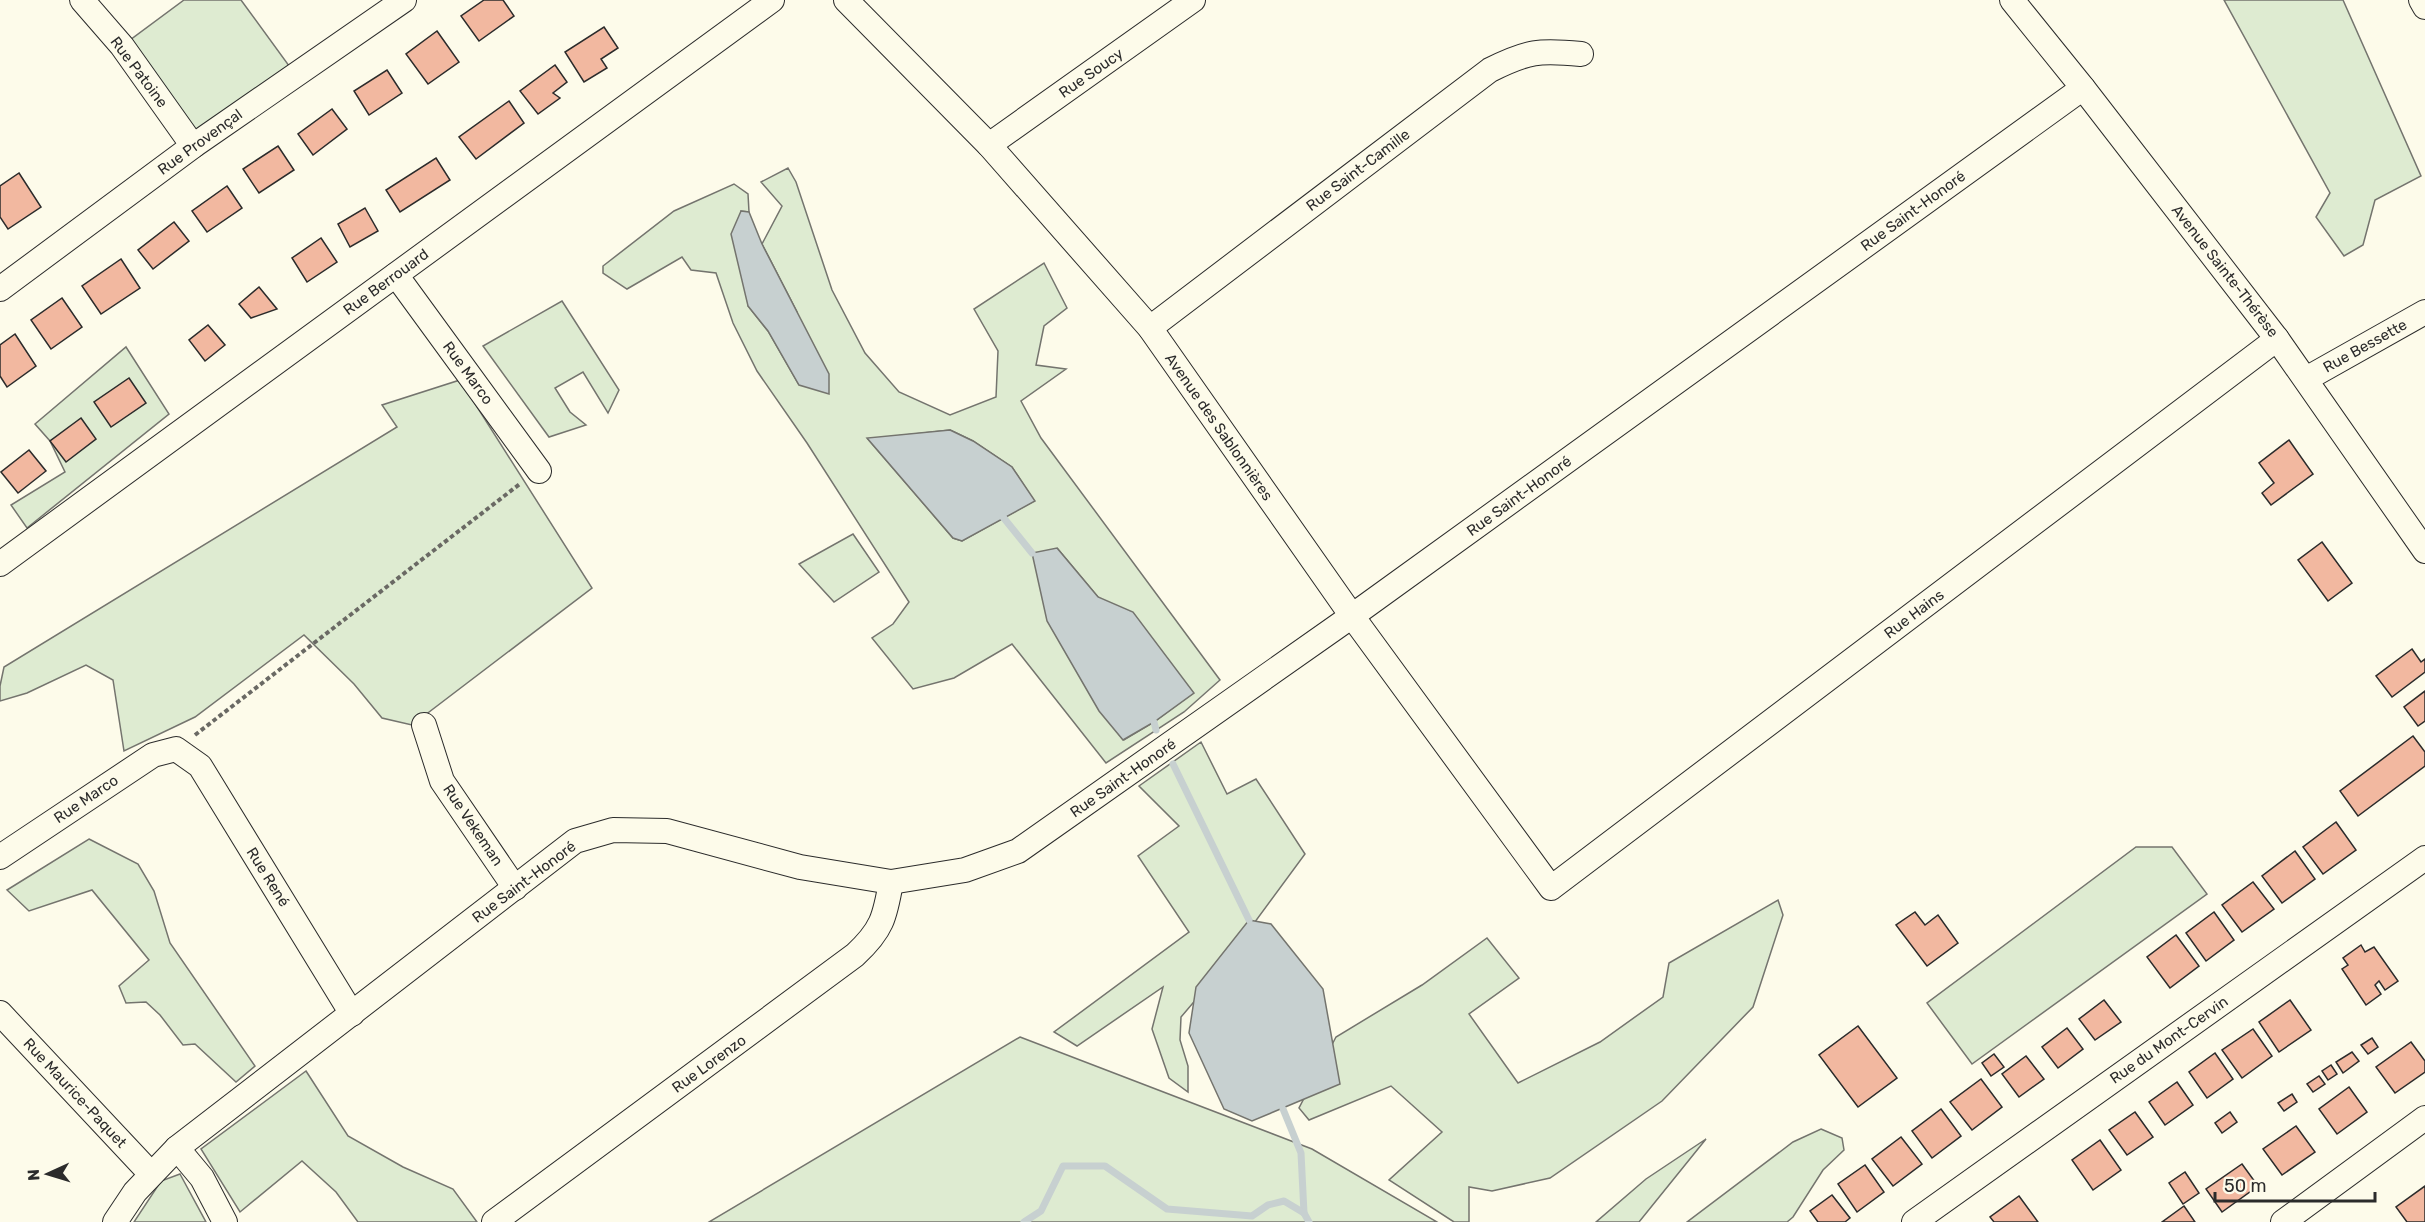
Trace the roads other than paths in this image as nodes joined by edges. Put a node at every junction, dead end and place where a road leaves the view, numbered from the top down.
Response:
1 (82, 0) edge
2 (404, 0) edge
3 (772, 0) edge
4 (846, 0) edge
5 (1193, 0) edge
6 (2012, 0) edge
7 (2421, 0) edge
8 (2425, 7) edge
9 (1581, 54) dead end
10 (2083, 88) junction
11 (989, 145) junction
12 (193, 146) junction
13 (396, 275) junction
14 (1, 286) edge
15 (2425, 312) edge
16 (1150, 328) junction
17 (2277, 339) junction
18 (2306, 379) junction
19 (539, 471) road end
20 (2425, 551) edge
21 (0, 564) edge
22 (1352, 616) junction
23 (424, 725) dead end
24 (176, 749) joint
25 (0, 857) edge
26 (2425, 858) edge
27 (891, 882) junction
28 (515, 888) junction
29 (1551, 888) joint
30 (0, 1013) edge
31 (352, 1014) junction
32 (2425, 1118) edge
33 (177, 1148) junction
34 (151, 1174) junction
35 (115, 1222) edge
36 (225, 1222) edge
37 (495, 1222) edge
38 (1914, 1222) edge
39 (2283, 1222) edge

1 - 12 street, Rue Patoine
2 - 12 street, Rue Provençal
3 - 13 street, Rue Berrouard
4 - 11 street, Avenue des Sablonnières
5 - 11 street, Rue Soucy
6 - 10 street, Avenue Sainte-Thérèse
7 - 8 street
9 - 16 street, Rue Saint-Camille
10 - 17 street, Avenue Sainte-Thérèse
10 - 22 street, Rue Saint-Honoré
11 - 16 street, Avenue des Sablonnières
12 - 14 street, Rue Provençal
13 - 19 street, Rue Marco
13 - 21 street, Rue Berrouard
15 - 18 street, Rue Bessette
16 - 22 street, Avenue des Sablonnières
17 - 18 street, Avenue Sainte-Thérèse
17 - 29 street, Rue Hains
18 - 20 street, Avenue Sainte-Thérèse
22 - 27 street, Rue Saint-Honoré
22 - 29 street, Avenue des Sablonnières
23 - 28 street, Rue Vekeman
24 - 25 street, Rue Marco
24 - 31 street, Rue René
26 - 38 street, Rue du Mont-Cervin
27 - 28 street, Rue Saint-Honoré
27 - 37 street, Rue Lorenzo
28 - 31 street, Rue Saint-Honoré
30 - 34 street, Rue Maurice-Paquet
31 - 33 street, Rue Saint-Honoré
32 - 39 street
33 - 34 street, Rue Saint-Honoré
33 - 36 street
34 - 35 street, Rue Saint-Honoré

